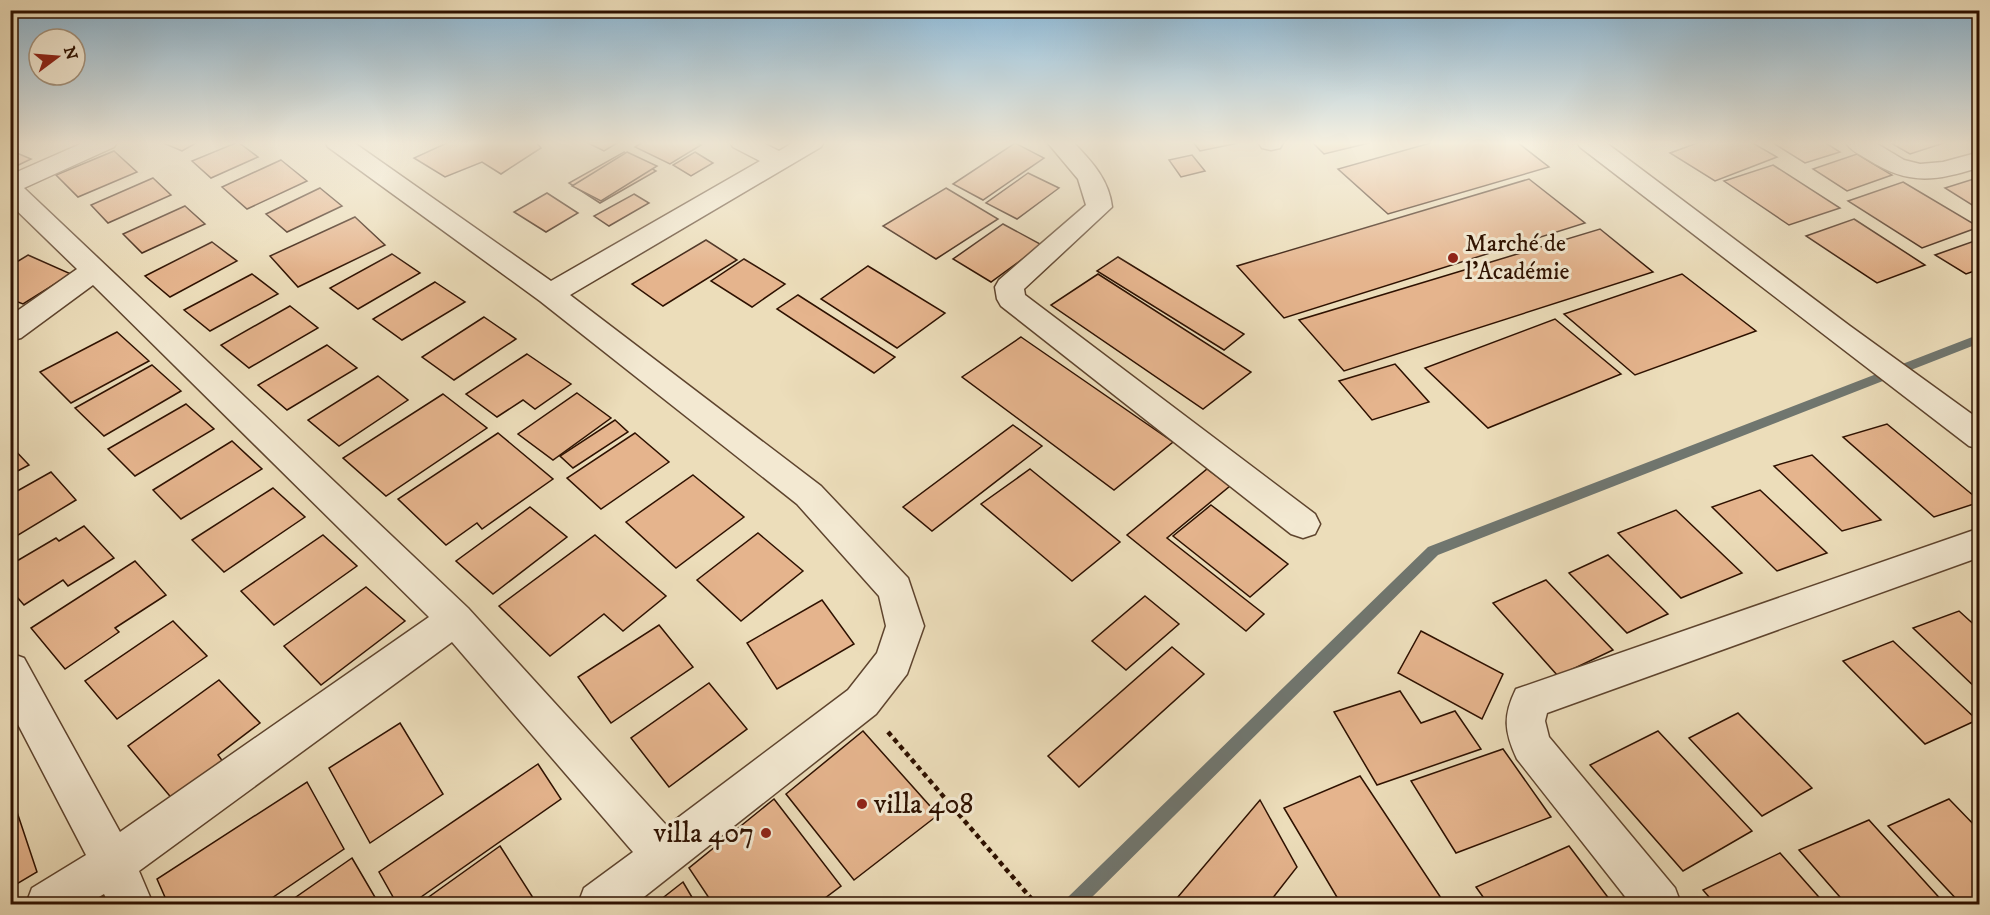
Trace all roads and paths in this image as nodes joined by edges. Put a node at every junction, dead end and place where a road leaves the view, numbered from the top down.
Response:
1 (397, 185) edge
2 (738, 185) edge
3 (1096, 185) edge
4 (1645, 185) edge
5 (10, 187) edge
6 (95, 270) junction
7 (550, 294) junction
8 (10, 331) edge
9 (1980, 437) edge
10 (1302, 524) dead end
11 (1980, 542) edge
12 (455, 619) junction
13 (10, 670) edge
14 (862, 702) junction
15 (663, 854) junction
16 (113, 863) junction
17 (48, 904) edge
18 (131, 904) edge
19 (600, 904) edge
20 (1036, 904) edge
21 (1659, 904) edge

1 - 7 street
2 - 7 street
3 - 10 street
4 - 9 street
5 - 6 street
6 - 8 street
6 - 12 street
7 - 14 street
11 - 21 street
12 - 15 street
12 - 16 street
13 - 16 street
14 - 15 street
14 - 20 path
15 - 19 street
16 - 17 street
16 - 18 street

